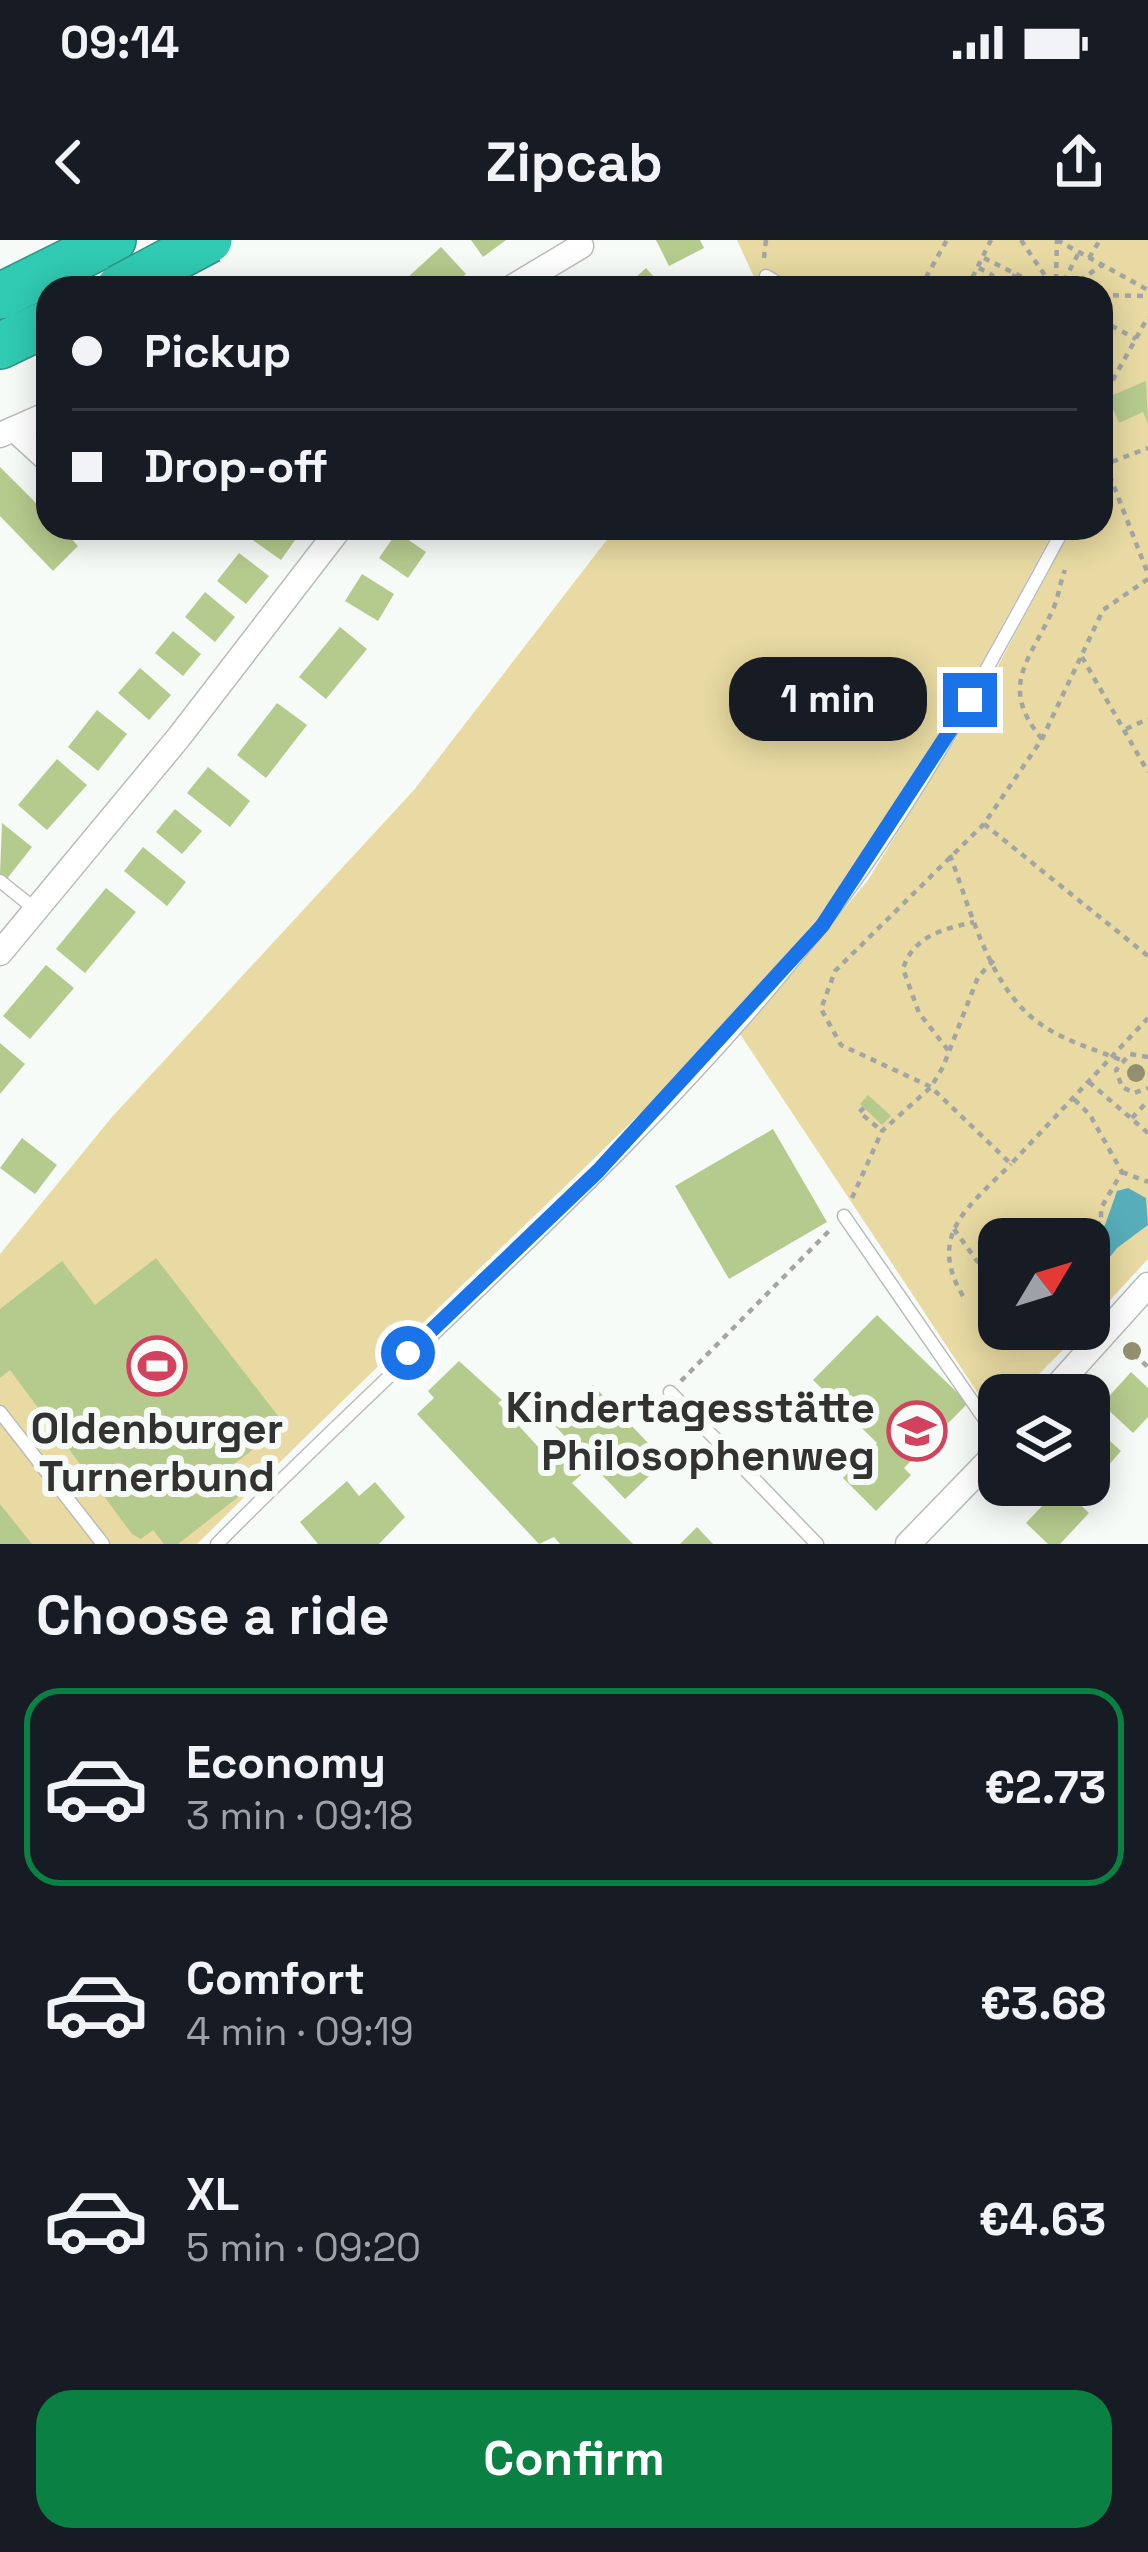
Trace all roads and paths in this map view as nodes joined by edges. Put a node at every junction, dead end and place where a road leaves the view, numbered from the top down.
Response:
1 (151, 240) edge
2 (209, 240) edge
3 (947, 240) edge
4 (991, 240) edge
5 (1022, 240) edge
6 (1057, 240) edge
7 (1100, 240) edge
8 (1069, 243) edge
9 (580, 246) dead end
10 (99, 248) edge
11 (1079, 252) junction
12 (984, 258) junction
13 (1089, 258) junction
14 (1103, 264) junction
15 (979, 268) junction
16 (1016, 274) joint
17 (41, 276) edge
18 (141, 276) edge
19 (154, 276) edge
20 (531, 276) edge
21 (927, 276) edge
22 (975, 276) edge
23 (992, 276) edge
24 (1023, 276) edge
25 (1047, 276) edge
26 (1053, 276) edge
27 (1059, 276) edge
28 (1086, 276) edge
29 (36, 279) edge
30 (1148, 293) edge
31 (1113, 294) edge
32 (0, 296) edge
33 (1148, 317) edge
34 (1113, 327) edge
35 (36, 329) edge
36 (1136, 339) junction
37 (0, 346) edge
38 (1113, 378) edge
39 (36, 419) edge
40 (7, 432) edge
41 (1148, 449) edge
42 (36, 452) edge
43 (1113, 462) edge
44 (1113, 483) edge
45 (331, 540) edge
46 (1057, 540) edge
47 (1068, 563) dead end
48 (1148, 577) edge
49 (1082, 657) junction
50 (1148, 719) edge
51 (1124, 730) junction
52 (1042, 739) junction
53 (1148, 772) edge
54 (984, 824) junction
55 (950, 855) junction
56 (0, 881) edge
57 (36, 910) junction
58 (974, 922) junction
59 (0, 953) edge
60 (1148, 956) edge
61 (994, 960) junction
62 (1148, 1018) edge
63 (948, 1050) junction
64 (1111, 1056) junction
65 (1148, 1057) edge
66 (1121, 1060) junction
67 (1089, 1082) junction
68 (931, 1087) junction
69 (1122, 1087) junction
70 (1148, 1088) edge
71 (1110, 1099) junction
72 (1074, 1100) junction
73 (1148, 1101) edge
74 (864, 1108) dead end
75 (1132, 1118) junction
76 (1148, 1118) edge
77 (1141, 1126) junction
78 (881, 1131) junction
79 (1148, 1133) edge
80 (1011, 1164) junction
81 (1122, 1172) junction
82 (1148, 1182) edge
83 (844, 1216) junction
84 (1101, 1218) edge
85 (954, 1228) junction
86 (978, 1262) edge
87 (1148, 1285) edge
88 (963, 1296) dead end
89 (1068, 1374) edge
90 (670, 1392) junction
91 (978, 1410) edge
92 (0, 1412) edge
93 (647, 1416) dead end
94 (978, 1472) edge
95 (103, 1544) edge
96 (217, 1544) edge
97 (817, 1544) edge
98 (908, 1544) edge

1 - 19 street
2 - 18 highway, bridge
3 - 21 path
4 - 12 path
5 - 25 path
6 - 8 path
6 - 26 path
7 - 13 path
8 - 11 path
9 - 20 street
10 - 17 highway
11 - 13 path
11 - 27 path
12 - 15 path
12 - 16 path
13 - 14 path
14 - 28 path
14 - 30 path
15 - 22 path
15 - 23 path
16 - 24 path
29 - 32 highway
30 - 31 path
33 - 36 path
34 - 36 path
35 - 37 highway
36 - 38 path
39 - 40 street
40 - 42 street
41 - 43 path
44 - 48 path
45 - 57 street
46 - 96 lane
47 - 52 path
48 - 49 path
49 - 51 path
49 - 52 path
50 - 51 path
51 - 53 path
52 - 54 path
54 - 55 path
54 - 60 path
55 - 58 path
55 - 68 path
56 - 57 lane
57 - 59 street
58 - 61 path
58 - 63 path
61 - 63 path
61 - 64 path
62 - 64 path
63 - 68 path
64 - 66 path
64 - 67 path
65 - 66 path
66 - 69 path
67 - 71 path
67 - 72 path
68 - 78 path
68 - 80 path
69 - 70 path
69 - 71 path
71 - 75 path
72 - 80 path
72 - 81 path
73 - 75 path
74 - 78 path
75 - 77 path
76 - 77 path
77 - 79 path
78 - 83 path
80 - 85 path
81 - 82 path
81 - 84 path
83 - 90 path
83 - 91 lane
85 - 86 path
85 - 88 path
87 - 89 street
90 - 93 path
90 - 97 lane
92 - 95 lane
94 - 98 street

